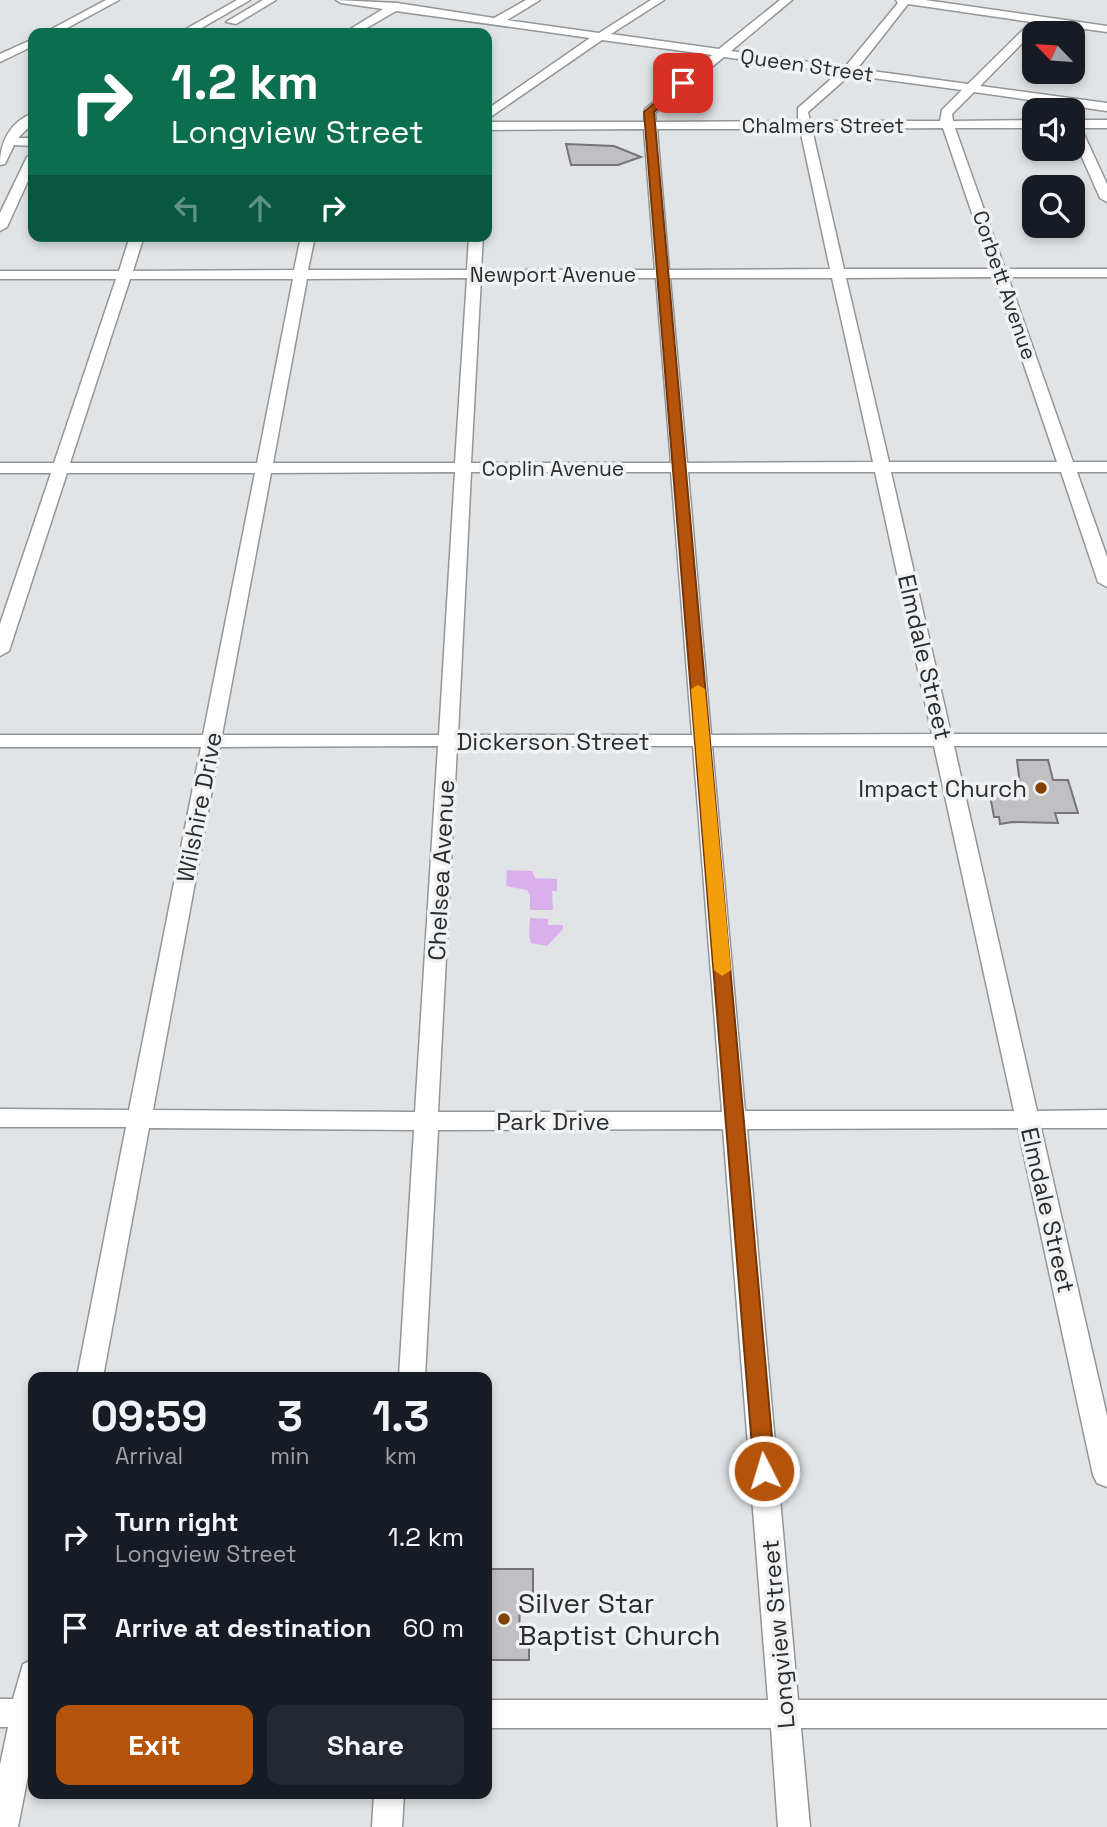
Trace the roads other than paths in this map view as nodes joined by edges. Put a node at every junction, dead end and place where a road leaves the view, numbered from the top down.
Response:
1 (114, 0) edge
2 (245, 0) edge
3 (271, 0) edge
4 (341, 0) edge
5 (408, 0) edge
6 (534, 0) edge
7 (659, 0) edge
8 (787, 0) edge
9 (904, 0) edge
10 (394, 8) junction
11 (1039, 20) junction
12 (495, 22) junction
13 (224, 27) dead end
14 (60, 28) edge
15 (194, 28) edge
16 (359, 28) edge
17 (485, 28) edge
18 (1107, 29) edge
19 (600, 36) junction
20 (28, 44) edge
21 (722, 53) junction
22 (1, 58) edge
23 (848, 71) junction
24 (971, 88) junction
25 (1107, 107) edge
26 (492, 112) edge
27 (28, 121) edge
28 (1022, 124) edge
29 (1085, 124) edge
30 (1107, 124) edge
31 (806, 125) junction
32 (949, 125) junction
33 (651, 126) junction
34 (19, 127) junction
35 (492, 127) edge
36 (0, 128) edge
37 (28, 128) edge
38 (10, 141) junction
39 (28, 142) edge
40 (1085, 150) edge
41 (0, 161) edge
42 (28, 169) edge
43 (0, 187) edge
44 (20, 187) junction
45 (1107, 198) edge
46 (0, 228) edge
47 (135, 242) edge
48 (307, 242) edge
49 (476, 242) edge
50 (839, 273) junction
51 (1107, 273) edge
52 (125, 274) junction
53 (301, 274) junction
54 (473, 274) junction
55 (663, 274) junction
56 (1001, 274) junction
57 (0, 275) edge
58 (1068, 467) junction
59 (1107, 467) edge
60 (0, 468) edge
61 (60, 468) junction
62 (263, 468) junction
63 (463, 468) junction
64 (679, 468) junction
65 (883, 468) junction
66 (1107, 582) edge
67 (0, 651) edge
68 (704, 740) junction
69 (943, 740) junction
70 (1107, 740) edge
71 (0, 741) edge
72 (212, 741) junction
73 (449, 741) junction
74 (0, 1118) edge
75 (139, 1119) junction
76 (1027, 1119) junction
77 (1107, 1119) edge
78 (735, 1120) junction
79 (427, 1121) junction
80 (91, 1372) edge
81 (412, 1372) edge
82 (1107, 1475) edge
83 (28, 1688) edge
84 (19, 1713) edge
85 (492, 1714) edge
86 (784, 1714) junction
87 (1107, 1714) edge
88 (389, 1799) edge
89 (3, 1827) edge
90 (387, 1827) edge
91 (794, 1827) edge

1 - 14 street
2 - 15 street
3 - 13 street
4 - 10 street, Queen Street
5 - 10 street
6 - 12 street
7 - 19 street
8 - 21 street, Longview Street
9 - 11 street
9 - 23 street
10 - 12 street, Queen Street
10 - 16 street
11 - 18 street
11 - 24 street
12 - 17 street
12 - 19 street, Queen Street
19 - 21 street, Queen Street
19 - 26 street
20 - 22 street
21 - 23 street, Queen Street
21 - 33 street, Longview Street
23 - 24 street, Queen Street
23 - 31 street
24 - 25 street, Queen Street
24 - 32 street
27 - 34 street
28 - 32 street, Chalmers Street
29 - 30 street
31 - 32 street, Chalmers Street
31 - 33 street, Chalmers Street
31 - 50 street, Elmdale Street
32 - 56 street, Corbett Avenue
33 - 35 street, Chalmers Street
33 - 55 street, Longview Street
34 - 36 street
34 - 37 street
34 - 38 street
38 - 39 street
38 - 41 street
40 - 45 street
42 - 44 street
43 - 44 street
44 - 46 street
47 - 52 street
48 - 53 street, Wilshire Drive
49 - 54 street, Chelsea Avenue
50 - 55 street, Newport Avenue
50 - 56 street, Newport Avenue
50 - 65 street, Elmdale Street
51 - 56 street, Newport Avenue
52 - 53 street, Newport Avenue
52 - 57 street, Newport Avenue
52 - 61 street
53 - 54 street, Newport Avenue
53 - 62 street, Wilshire Drive
54 - 55 street, Newport Avenue
54 - 63 street, Chelsea Avenue
55 - 64 street, Longview Street
56 - 58 street, Corbett Avenue
58 - 59 street, Coplin Avenue
58 - 65 street, Coplin Avenue
58 - 66 street, Corbett Avenue
60 - 61 street, Coplin Avenue
61 - 62 street, Coplin Avenue
61 - 67 street
62 - 63 street, Coplin Avenue
62 - 72 street, Wilshire Drive
63 - 64 street, Coplin Avenue
63 - 73 street, Chelsea Avenue
64 - 65 street, Coplin Avenue
64 - 68 street, Longview Street
65 - 69 street, Elmdale Street
68 - 69 street, Dickerson Street
68 - 73 street, Dickerson Street
68 - 78 street, Longview Street
69 - 70 street, Dickerson Street
69 - 76 street, Elmdale Street
71 - 72 street, Dickerson Street
72 - 73 street, Dickerson Street
72 - 75 street, Wilshire Drive
73 - 79 street, Chelsea Avenue
74 - 75 street, Park Drive
75 - 79 street, Park Drive
75 - 80 street, Wilshire Drive
76 - 77 street, Park Drive
76 - 78 street, Park Drive
76 - 82 street, Elmdale Street
78 - 79 street, Park Drive
78 - 86 street, Longview Street
79 - 81 street, Chelsea Avenue
83 - 84 street
84 - 89 street
85 - 86 street
86 - 87 street
86 - 91 street, Longview Street
88 - 90 street

